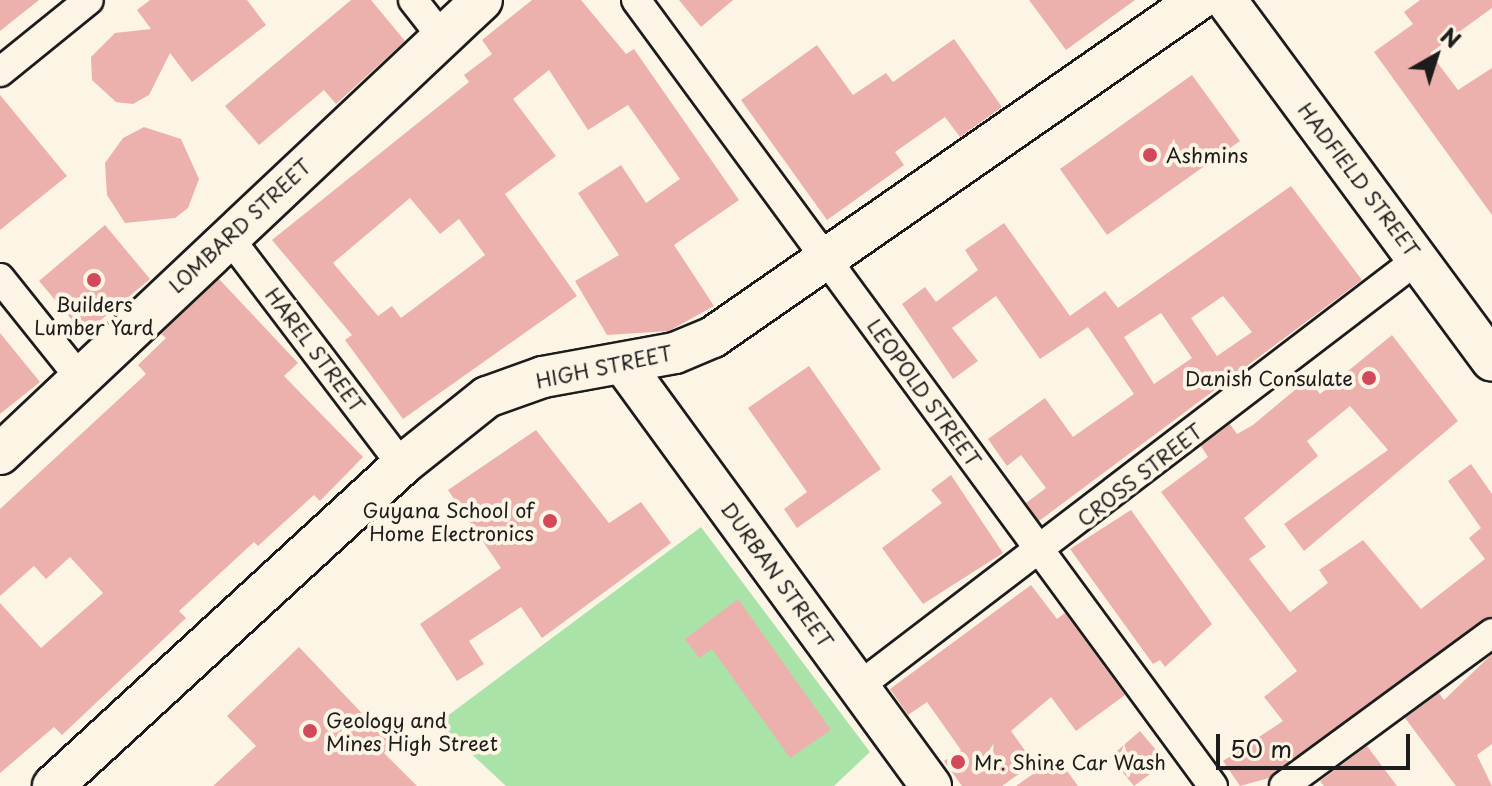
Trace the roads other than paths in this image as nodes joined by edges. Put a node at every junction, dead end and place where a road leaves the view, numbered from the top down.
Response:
1 (89, 0) edge
2 (413, 0) edge
3 (482, 0) edge
4 (636, 0) edge
5 (1198, 0) edge
6 (1226, 0) edge
7 (442, 37) junction
8 (0, 72) edge
9 (228, 236) junction
10 (1418, 259) junction
11 (828, 262) junction
12 (0, 278) edge
13 (1492, 361) edge
14 (624, 365) junction
15 (81, 379) junction
16 (0, 454) edge
17 (402, 465) junction
18 (1041, 552) junction
19 (1492, 633) edge
20 (858, 687) junction
21 (53, 786) edge
22 (931, 786) edge
23 (1213, 786) edge
24 (1284, 786) edge

1 - 8 street
2 - 7 street
3 - 7 main road, LOMBARD STREET
4 - 11 street, LEOPOLD STREET
5 - 11 main road, HIGH STREET
6 - 10 main road, HADFIELD STREET
7 - 9 main road, LOMBARD STREET
9 - 15 main road, LOMBARD STREET
9 - 17 street, HAREL STREET
10 - 13 main road, HADFIELD STREET
10 - 18 street, CROSS STREET
11 - 14 main road, HIGH STREET
11 - 18 street, LEOPOLD STREET
12 - 15 street
14 - 17 main road, HIGH STREET
14 - 20 main road, DURBAN STREET
15 - 16 main road, LOMBARD STREET
17 - 21 main road, HIGH STREET
18 - 20 street, CROSS STREET
18 - 23 street, LEOPOLD STREET
19 - 24 street
20 - 22 main road, DURBAN STREET

